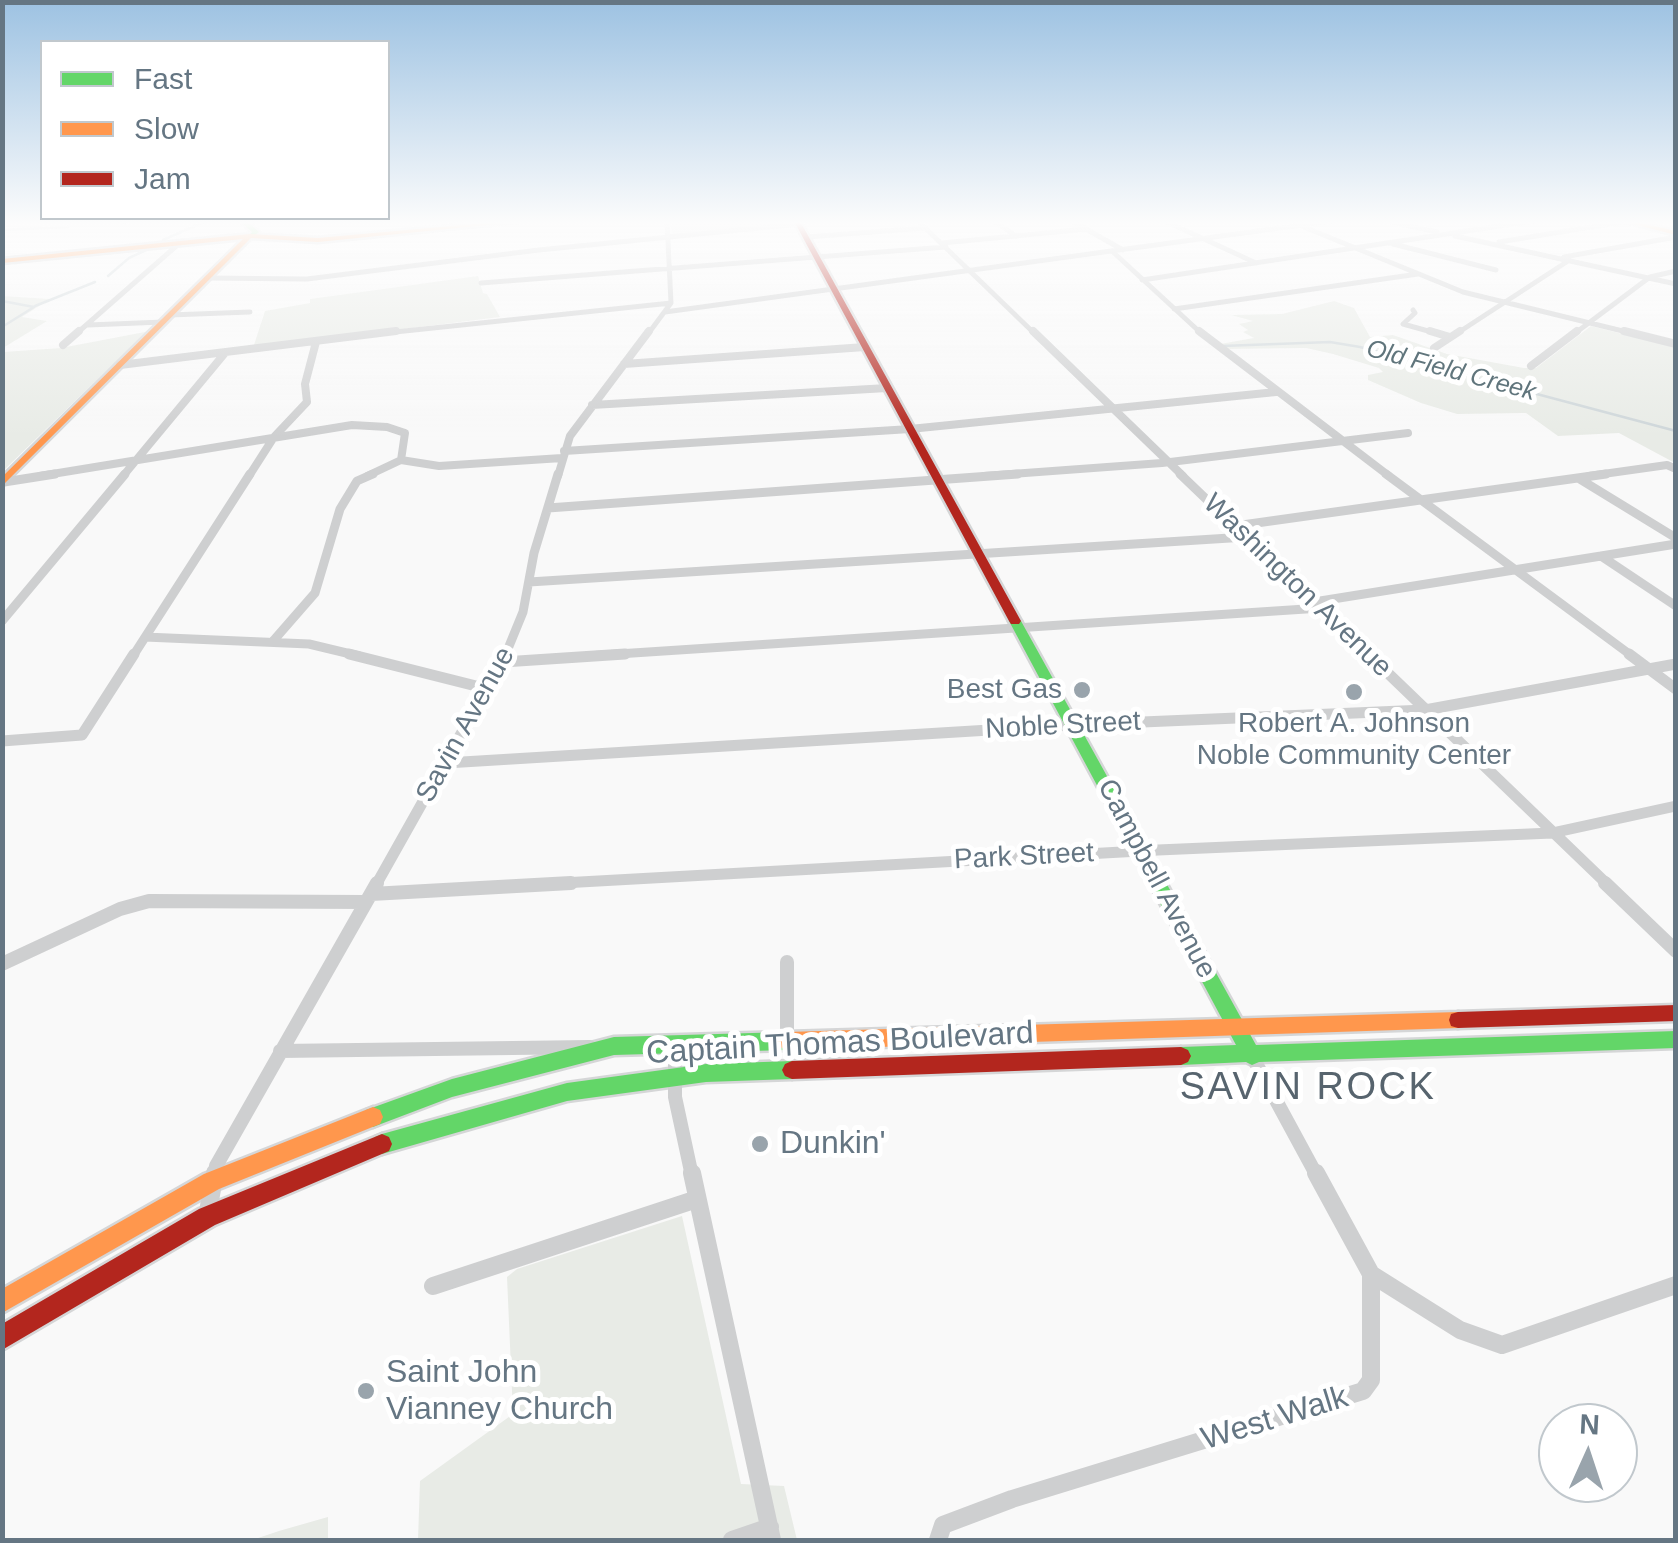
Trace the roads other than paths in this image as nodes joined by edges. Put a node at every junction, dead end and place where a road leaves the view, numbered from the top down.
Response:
1 (123, 293) edge
2 (193, 293) edge
3 (670, 293) edge
4 (812, 293) edge
5 (837, 293) edge
6 (994, 293) edge
7 (1156, 293) edge
8 (1285, 293) edge
9 (1467, 293) edge
10 (1518, 293) edge
11 (1628, 293) edge
12 (1505, 302) junction
13 (670, 303) junction
14 (1174, 309) junction
15 (1413, 310) dead end
16 (250, 312) dead end
17 (665, 312) junction
18 (166, 319) junction
19 (1588, 323) junction
20 (86, 326) junction
21 (1450, 337) junction
22 (316, 342) junction
23 (1676, 344) edge
24 (63, 346) dead end
25 (865, 347) junction
26 (1434, 348) dead end
27 (225, 353) junction
28 (624, 364) junction
29 (120, 366) junction
30 (1531, 366) dead end
31 (888, 388) junction
32 (1276, 392) junction
33 (592, 405) junction
34 (1115, 410) junction
35 (910, 429) junction
36 (1408, 433) dead end
37 (274, 437) junction
38 (1343, 442) junction
39 (563, 455) junction
40 (136, 460) junction
41 (402, 460) junction
42 (1168, 463) junction
43 (1671, 467) edge
44 (1578, 478) junction
45 (940, 482) junction
46 (3, 483) edge
47 (1420, 500) junction
48 (548, 508) junction
49 (1235, 526) junction
50 (1246, 537) junction
51 (1676, 541) edge
52 (979, 553) junction
53 (1600, 556) junction
54 (1516, 570) junction
55 (529, 582) junction
56 (1317, 605) junction
57 (1676, 606) edge
58 (2, 621) edge
59 (1020, 628) junction
60 (146, 637) junction
61 (274, 640) junction
62 (503, 662) junction
63 (1676, 664) edge
64 (1648, 669) junction
65 (488, 689) junction
66 (1676, 689) edge
67 (1425, 710) junction
68 (1072, 725) junction
69 (2, 741) edge
70 (446, 762) junction
71 (1676, 806) edge
72 (1552, 833) junction
73 (1141, 851) junction
74 (368, 898) junction
75 (1676, 951) edge
76 (787, 962) dead end
77 (2, 964) edge
78 (1676, 1013) edge
79 (1236, 1026) junction
80 (1676, 1038) edge
81 (787, 1040) junction
82 (675, 1044) junction
83 (614, 1046) junction
84 (280, 1051) junction
85 (1252, 1056) junction
86 (675, 1075) junction
87 (212, 1182) junction
88 (697, 1199) junction
89 (207, 1217) junction
90 (1371, 1274) junction
91 (1676, 1285) edge
92 (433, 1286) dead end
93 (2, 1302) edge
94 (2, 1338) edge
95 (771, 1534) edge
96 (732, 1540) edge
97 (938, 1540) edge

1 - 20 street
2 - 18 main road
3 - 13 street, Savin Avenue
4 - 17 street
5 - 25 main road, Campbell Avenue
6 - 34 street, Washington Avenue
7 - 14 street
8 - 14 street
9 - 12 street
10 - 12 street
11 - 19 street
12 - 19 street
12 - 21 street
13 - 17 street, Savin Avenue
13 - 22 street
14 - 32 street
15 - 21 street
16 - 18 street
17 - 28 street, Savin Avenue
18 - 20 street
18 - 29 main road
19 - 23 street
19 - 30 street
20 - 24 street
21 - 26 street
22 - 27 street
22 - 37 street
25 - 28 street
25 - 31 main road, Campbell Avenue
27 - 29 street
27 - 40 street
28 - 33 street, Savin Avenue
29 - 46 main road
31 - 33 street
31 - 35 main road, Campbell Avenue
32 - 34 street
32 - 38 street
33 - 39 street, Savin Avenue
34 - 35 street
34 - 42 street, Washington Avenue
35 - 39 street
35 - 45 main road, Campbell Avenue
36 - 38 street
37 - 40 street
37 - 41 street
37 - 60 street
38 - 42 street
38 - 47 street
39 - 41 street
39 - 48 street, Savin Avenue
40 - 46 street
40 - 58 street
41 - 61 street
42 - 45 street
42 - 49 street, Washington Avenue
43 - 44 street
44 - 47 street
44 - 51 street
45 - 48 street
45 - 52 main road, Campbell Avenue
47 - 49 street
47 - 54 street
48 - 55 street, Savin Avenue
49 - 50 street, Washington Avenue
50 - 52 street
50 - 56 street, Washington Avenue
51 - 53 street
52 - 55 street
52 - 59 main road, Campbell Avenue
53 - 54 street
53 - 57 street
54 - 56 street
54 - 64 street
55 - 62 street, Savin Avenue
56 - 59 street
56 - 67 street, Washington Avenue
59 - 62 street
59 - 68 main road, Campbell Avenue
60 - 61 street
60 - 69 street
61 - 65 street
62 - 65 street, Savin Avenue
63 - 64 street, Noble Street
64 - 66 street
64 - 67 street, Noble Street
65 - 70 street, Savin Avenue
67 - 68 street, Noble Street
67 - 72 street, Washington Avenue
68 - 70 street, Noble Street
68 - 73 main road, Campbell Avenue
70 - 74 street, Savin Avenue
71 - 72 street, Park Street
72 - 73 street, Park Street
72 - 75 street, Washington Avenue
73 - 74 street, Park Street
73 - 79 main road, Campbell Avenue
74 - 77 street, Park Street
74 - 84 street, Savin Avenue
76 - 81 street
78 - 79 main road, Captain Thomas Boulevard
79 - 81 main road, Captain Thomas Boulevard
79 - 85 main road, Campbell Avenue
80 - 85 main road, Captain Thomas Boulevard
81 - 82 main road, Captain Thomas Boulevard
82 - 83 main road, Captain Thomas Boulevard
82 - 86 street
83 - 84 street
83 - 87 main road, Captain Thomas Boulevard
84 - 87 street, Savin Avenue
85 - 86 main road, Captain Thomas Boulevard
85 - 90 street, Campbell Avenue
86 - 88 street
86 - 89 main road, Captain Thomas Boulevard
87 - 89 street, Savin Avenue
87 - 93 main road, Captain Thomas Boulevard
88 - 92 street
88 - 95 street
89 - 94 main road, Captain Thomas Boulevard
90 - 91 street
90 - 97 street, West Walk
95 - 96 street

